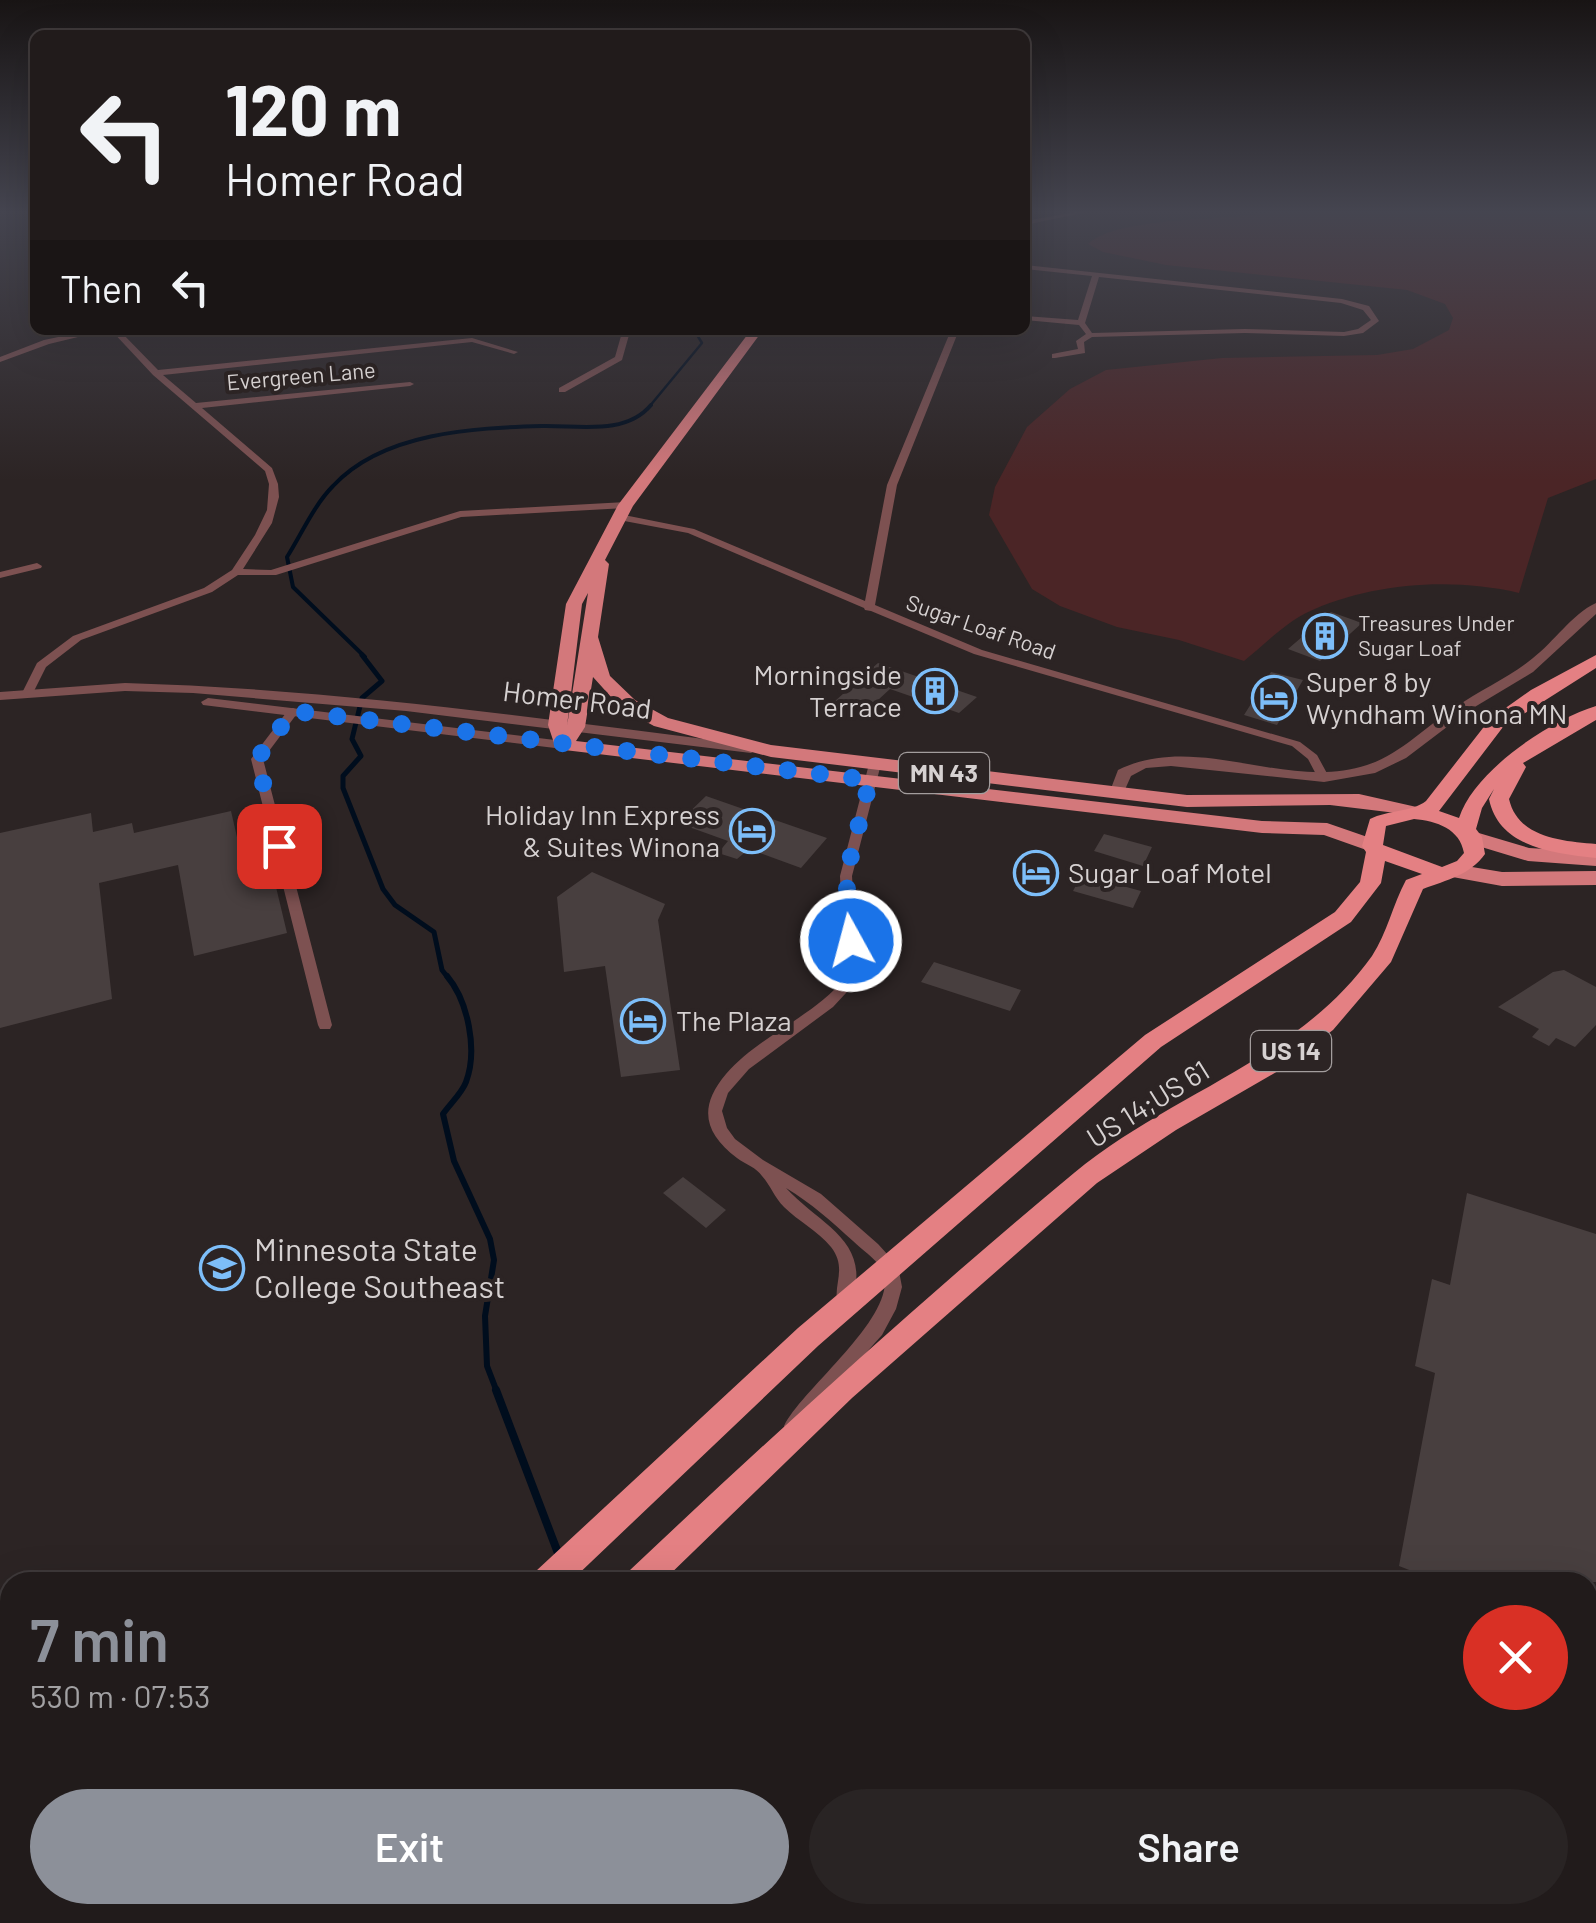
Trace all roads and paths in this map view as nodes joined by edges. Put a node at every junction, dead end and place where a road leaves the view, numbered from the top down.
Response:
1 (1088, 302) edge
2 (1344, 302) edge
3 (1030, 318) edge
4 (1081, 323) junction
5 (62, 335) edge
6 (82, 335) edge
7 (120, 335) edge
8 (477, 335) edge
9 (625, 335) edge
10 (753, 335) edge
11 (953, 335) edge
12 (1090, 335) junction
13 (472, 340) junction
14 (16, 351) junction
15 (514, 352) dead end
16 (0, 354) edge
17 (1056, 356) dead end
18 (156, 373) junction
19 (410, 384) dead end
20 (562, 390) dead end
21 (196, 406) junction
22 (623, 511) junction
23 (605, 541) junction
24 (37, 566) dead end
25 (236, 572) junction
26 (0, 575) edge
27 (869, 608) junction
28 (1596, 608) edge
29 (589, 635) junction
30 (1596, 660) edge
31 (28, 694) junction
32 (0, 696) edge
33 (324, 707) junction
34 (293, 711) junction
35 (1596, 712) edge
36 (565, 732) junction
37 (1532, 748) junction
38 (772, 751) junction
39 (873, 772) junction
40 (1323, 777) junction
41 (1112, 800) junction
42 (1418, 813) junction
43 (1469, 834) junction
44 (1375, 849) junction
45 (1596, 851) edge
46 (1596, 859) edge
47 (1447, 873) junction
48 (1596, 878) edge
49 (324, 1025) dead end
50 (768, 1172) junction
51 (890, 1266) junction
52 (841, 1308) junction
53 (786, 1442) junction
54 (557, 1572) edge
55 (650, 1572) edge

1 - 4 street
2 - 12 street
3 - 4 street
4 - 12 street
5 - 14 street
6 - 14 street
7 - 18 street
8 - 13 street
9 - 20 street
10 - 22 main road, MN 43
11 - 27 street
12 - 17 street
13 - 15 street
13 - 18 street
14 - 16 street
18 - 21 street
19 - 21 street, Evergreen Lane
21 - 25 street
22 - 23 main road, MN 43
22 - 25 street, Sugar Loaf Road
22 - 27 street, Sugar Loaf Road
23 - 29 main road, MN 43
23 - 36 main road, MN 43
24 - 26 street
25 - 31 street
27 - 40 street, Sugar Loaf Road
28 - 40 street
29 - 36 main road, MN 43
29 - 38 main road, MN 43
30 - 42 highway, US 14;US 61
31 - 32 street, Homer Road
31 - 33 street, Homer Road
31 - 34 street, Homer Road
33 - 34 street, Homer Road
33 - 36 street, Homer Road
34 - 49 street
35 - 37 highway, US 14;US 61 / US 14
36 - 38 street, Homer Road
36 - 39 main road, Homer Road / MN 43
37 - 43 highway, US 14;US 61 / US 14
37 - 45 highway
38 - 39 main road, Homer Road / MN 43
39 - 41 main road, Homer Road / MN 43
39 - 50 street
40 - 41 street
41 - 42 main road, MN 43
41 - 44 main road, MN 43
42 - 43 highway
42 - 44 highway, US 14;US 61
43 - 46 main road
43 - 47 highway, US 14;US 61 / US 14
44 - 47 highway
44 - 51 highway, US 14;US 61
47 - 48 main road
47 - 53 highway, US 14;US 61 / US 14
50 - 51 street
50 - 52 street
51 - 52 highway, US 14;US 61
51 - 53 street
52 - 54 highway, US 14;US 61
53 - 55 highway, US 14

